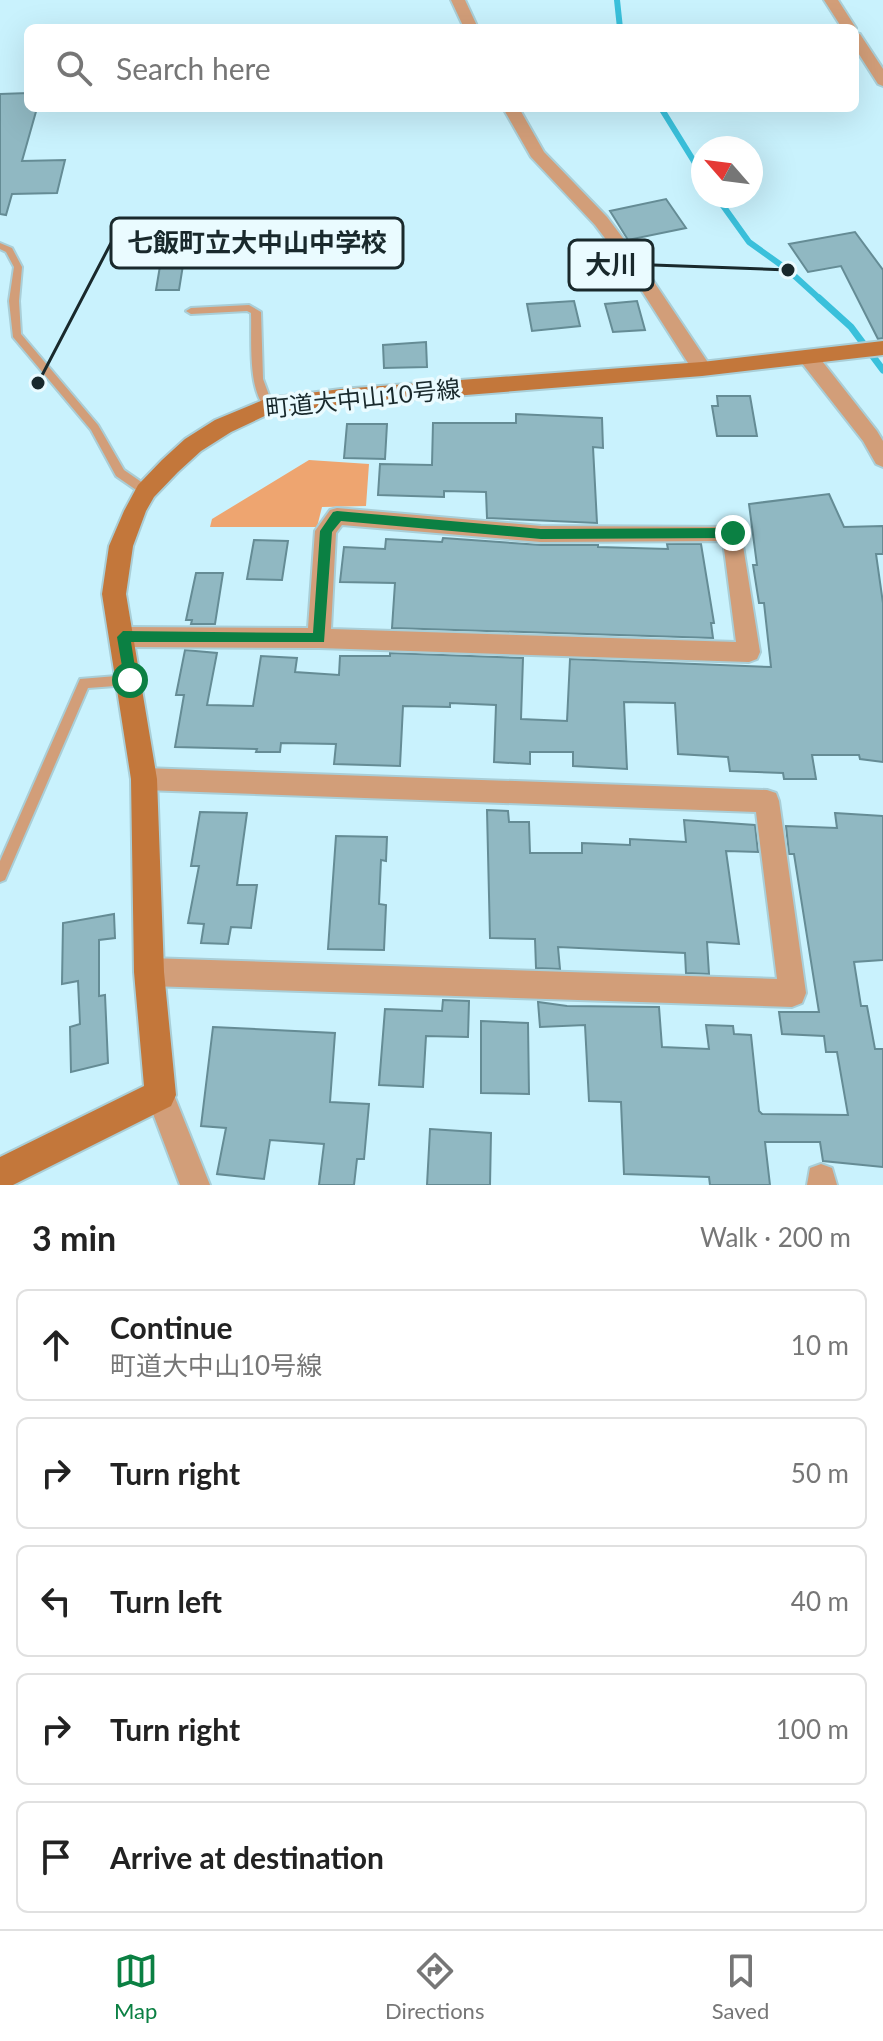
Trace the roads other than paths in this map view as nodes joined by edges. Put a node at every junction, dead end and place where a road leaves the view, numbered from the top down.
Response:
1 (458, 0) edge
2 (831, 0) edge
3 (469, 24) edge
4 (846, 24) edge
5 (859, 43) edge
6 (883, 81) edge
7 (513, 112) edge
8 (0, 246) edge
9 (191, 311) dead end
10 (882, 348) edge
11 (820, 355) junction
12 (702, 369) junction
13 (268, 406) junction
14 (883, 459) edge
15 (146, 491) junction
16 (123, 637) junction
17 (319, 638) junction
18 (130, 680) junction
19 (144, 779) junction
20 (0, 876) edge
21 (149, 972) junction
22 (160, 1095) junction
23 (0, 1174) edge
24 (195, 1185) edge

1 - 3 street
2 - 4 street
5 - 6 street
7 - 12 street
8 - 15 lane
9 - 13 lane
10 - 11 street, 町道大中山10号線
11 - 12 street, 町道大中山10号線
11 - 14 street
12 - 13 street, 町道大中山10号線
13 - 15 street, 町道大中山10号線
15 - 16 street, 町道大中山10号線
16 - 17 street
16 - 18 street, 町道大中山10号線
17 - 17 street
18 - 19 street, 町道大中山10号線
18 - 20 lane
19 - 21 street, 町道大中山10号線
19 - 21 street
21 - 22 street, 町道大中山10号線
22 - 23 street
22 - 24 street

